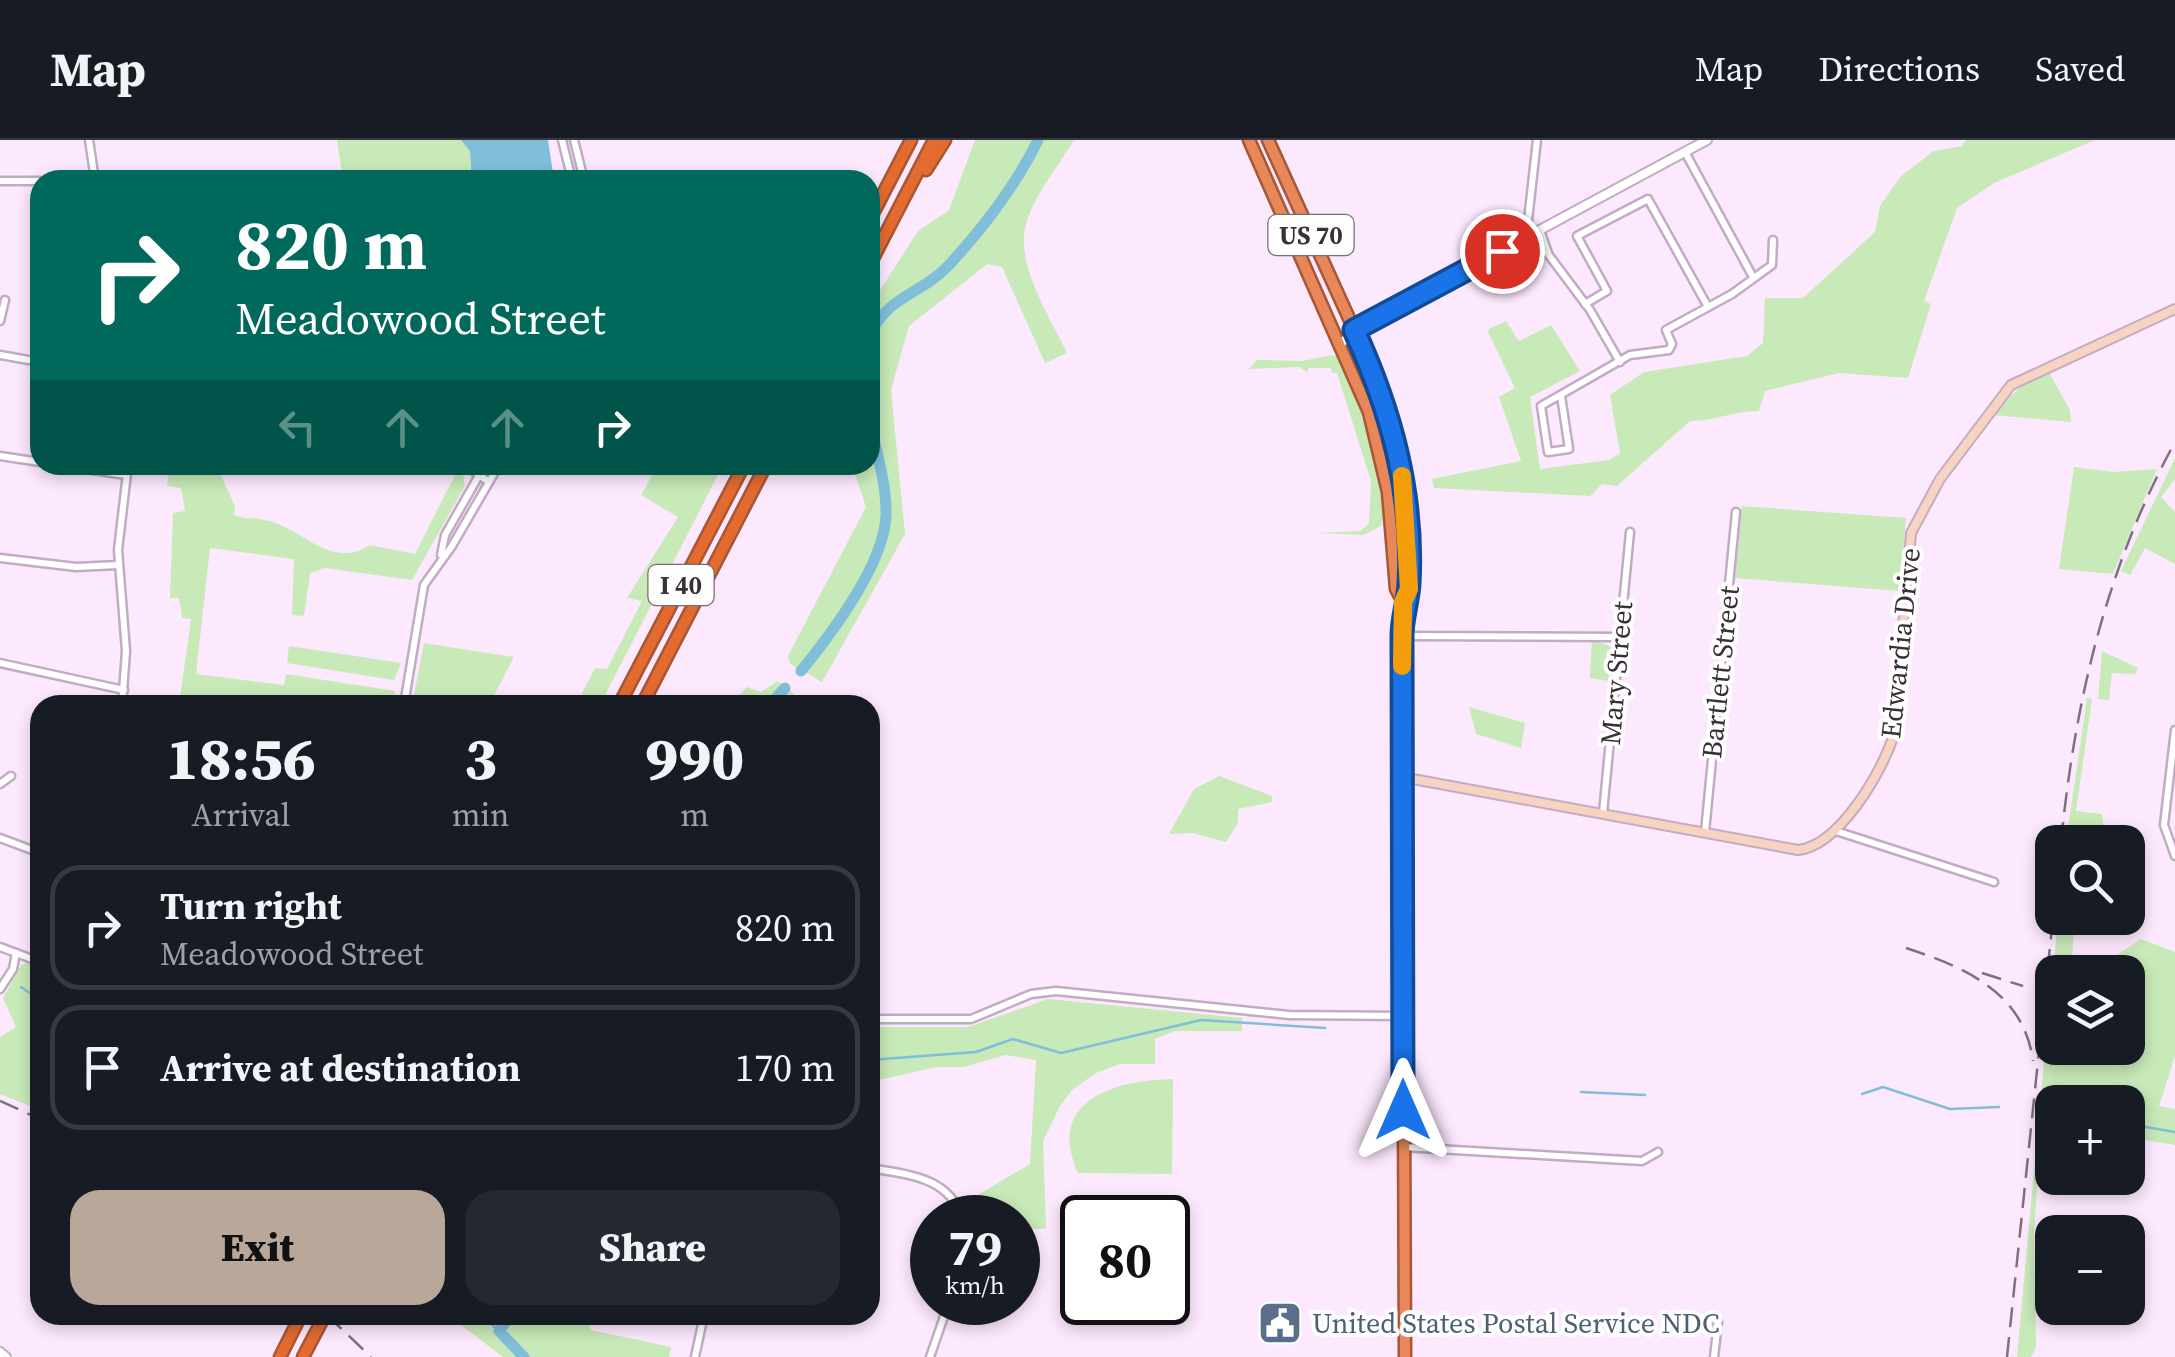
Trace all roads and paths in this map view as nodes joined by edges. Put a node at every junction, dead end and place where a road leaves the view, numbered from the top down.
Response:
1 (89, 140) edge
2 (562, 140) edge
3 (574, 140) edge
4 (911, 140) edge
5 (934, 140) edge
6 (944, 140) edge
7 (1249, 140) edge
8 (1268, 140) edge
9 (1537, 140) edge
10 (1707, 140) edge
11 (1685, 152) junction
12 (94, 170) edge
13 (570, 170) edge
14 (582, 170) edge
15 (0, 181) edge
16 (30, 181) edge
17 (880, 200) edge
18 (887, 230) junction
19 (1533, 234) junction
20 (1773, 240) dead end
21 (880, 244) edge
22 (1753, 276) junction
23 (6, 300) dead end
24 (1586, 304) junction
25 (1708, 307) junction
26 (2175, 309) edge
27 (0, 321) edge
28 (1354, 330) junction
29 (1336, 332) junction
30 (1341, 344) junction
31 (0, 355) edge
32 (30, 360) edge
33 (1620, 362) junction
34 (1561, 396) junction
35 (0, 456) edge
36 (30, 460) edge
37 (126, 475) edge
38 (479, 475) edge
39 (482, 475) edge
40 (493, 475) edge
41 (739, 475) edge
42 (761, 475) edge
43 (489, 482) junction
44 (1736, 512) dead end
45 (1630, 532) dead end
46 (441, 556) junction
47 (0, 558) edge
48 (118, 564) junction
49 (1403, 602) junction
50 (1402, 636) junction
51 (1619, 636) junction
52 (0, 663) edge
53 (124, 690) junction
54 (123, 695) edge
55 (406, 695) edge
56 (624, 695) edge
57 (647, 695) edge
58 (2175, 730) edge
59 (11, 776) dead end
60 (1402, 777) junction
61 (0, 784) edge
62 (1603, 813) junction
63 (1836, 830) junction
64 (1704, 832) junction
65 (0, 838) edge
66 (30, 849) edge
67 (2175, 856) edge
68 (1994, 882) dead end
69 (0, 947) edge
70 (16, 953) junction
71 (30, 958) edge
72 (0, 988) edge
73 (1403, 1016) junction
74 (880, 1019) edge
75 (1403, 1147) junction
76 (1658, 1152) dead end
77 (880, 1170) edge
78 (950, 1195) edge
79 (1718, 1322) dead end
80 (297, 1325) edge
81 (320, 1325) edge
82 (702, 1325) edge
83 (941, 1325) edge
84 (0, 1352) edge
85 (280, 1356) edge
86 (6, 1357) edge
87 (302, 1357) edge
88 (694, 1357) edge
89 (930, 1357) edge
90 (1404, 1357) edge
91 (1714, 1357) edge

1 - 12 street
2 - 13 street
3 - 14 street
4 - 17 highway
5 - 18 highway
6 - 18 highway
7 - 29 highway, US 70
8 - 28 highway, US 70
9 - 19 street
10 - 11 street
11 - 19 street
11 - 22 street
15 - 16 street
18 - 21 highway
19 - 24 street
19 - 28 street
20 - 22 street
22 - 25 street
23 - 27 street
24 - 25 street
24 - 33 street
25 - 33 street
26 - 63 main road, Edwardia Drive
28 - 29 street
28 - 30 street
28 - 49 highway, US 70
29 - 30 highway, US 70
30 - 49 highway, US 70
31 - 32 street
33 - 34 street
34 - 34 street
35 - 36 street
37 - 48 street
38 - 46 street
39 - 43 street
40 - 43 street
41 - 56 highway, I 40
42 - 57 highway, I 40
43 - 46 street
44 - 64 street, Bartlett Street
45 - 51 street, Mary Street
46 - 55 street
47 - 48 street
48 - 53 street
49 - 50 highway, US 70
50 - 51 street
50 - 60 highway, US 70
51 - 62 street, Mary Street
52 - 53 street
53 - 54 street
58 - 67 street
59 - 61 street
60 - 62 main road
60 - 73 highway, US 70
62 - 64 main road
63 - 64 main road
63 - 68 street
65 - 66 street
69 - 70 street
70 - 71 street
70 - 72 street
73 - 74 street
73 - 75 highway, US 70
75 - 76 street
75 - 90 highway, US 70
77 - 78 street
79 - 91 street
80 - 85 highway
81 - 87 highway
82 - 88 street
83 - 89 street
84 - 86 street

